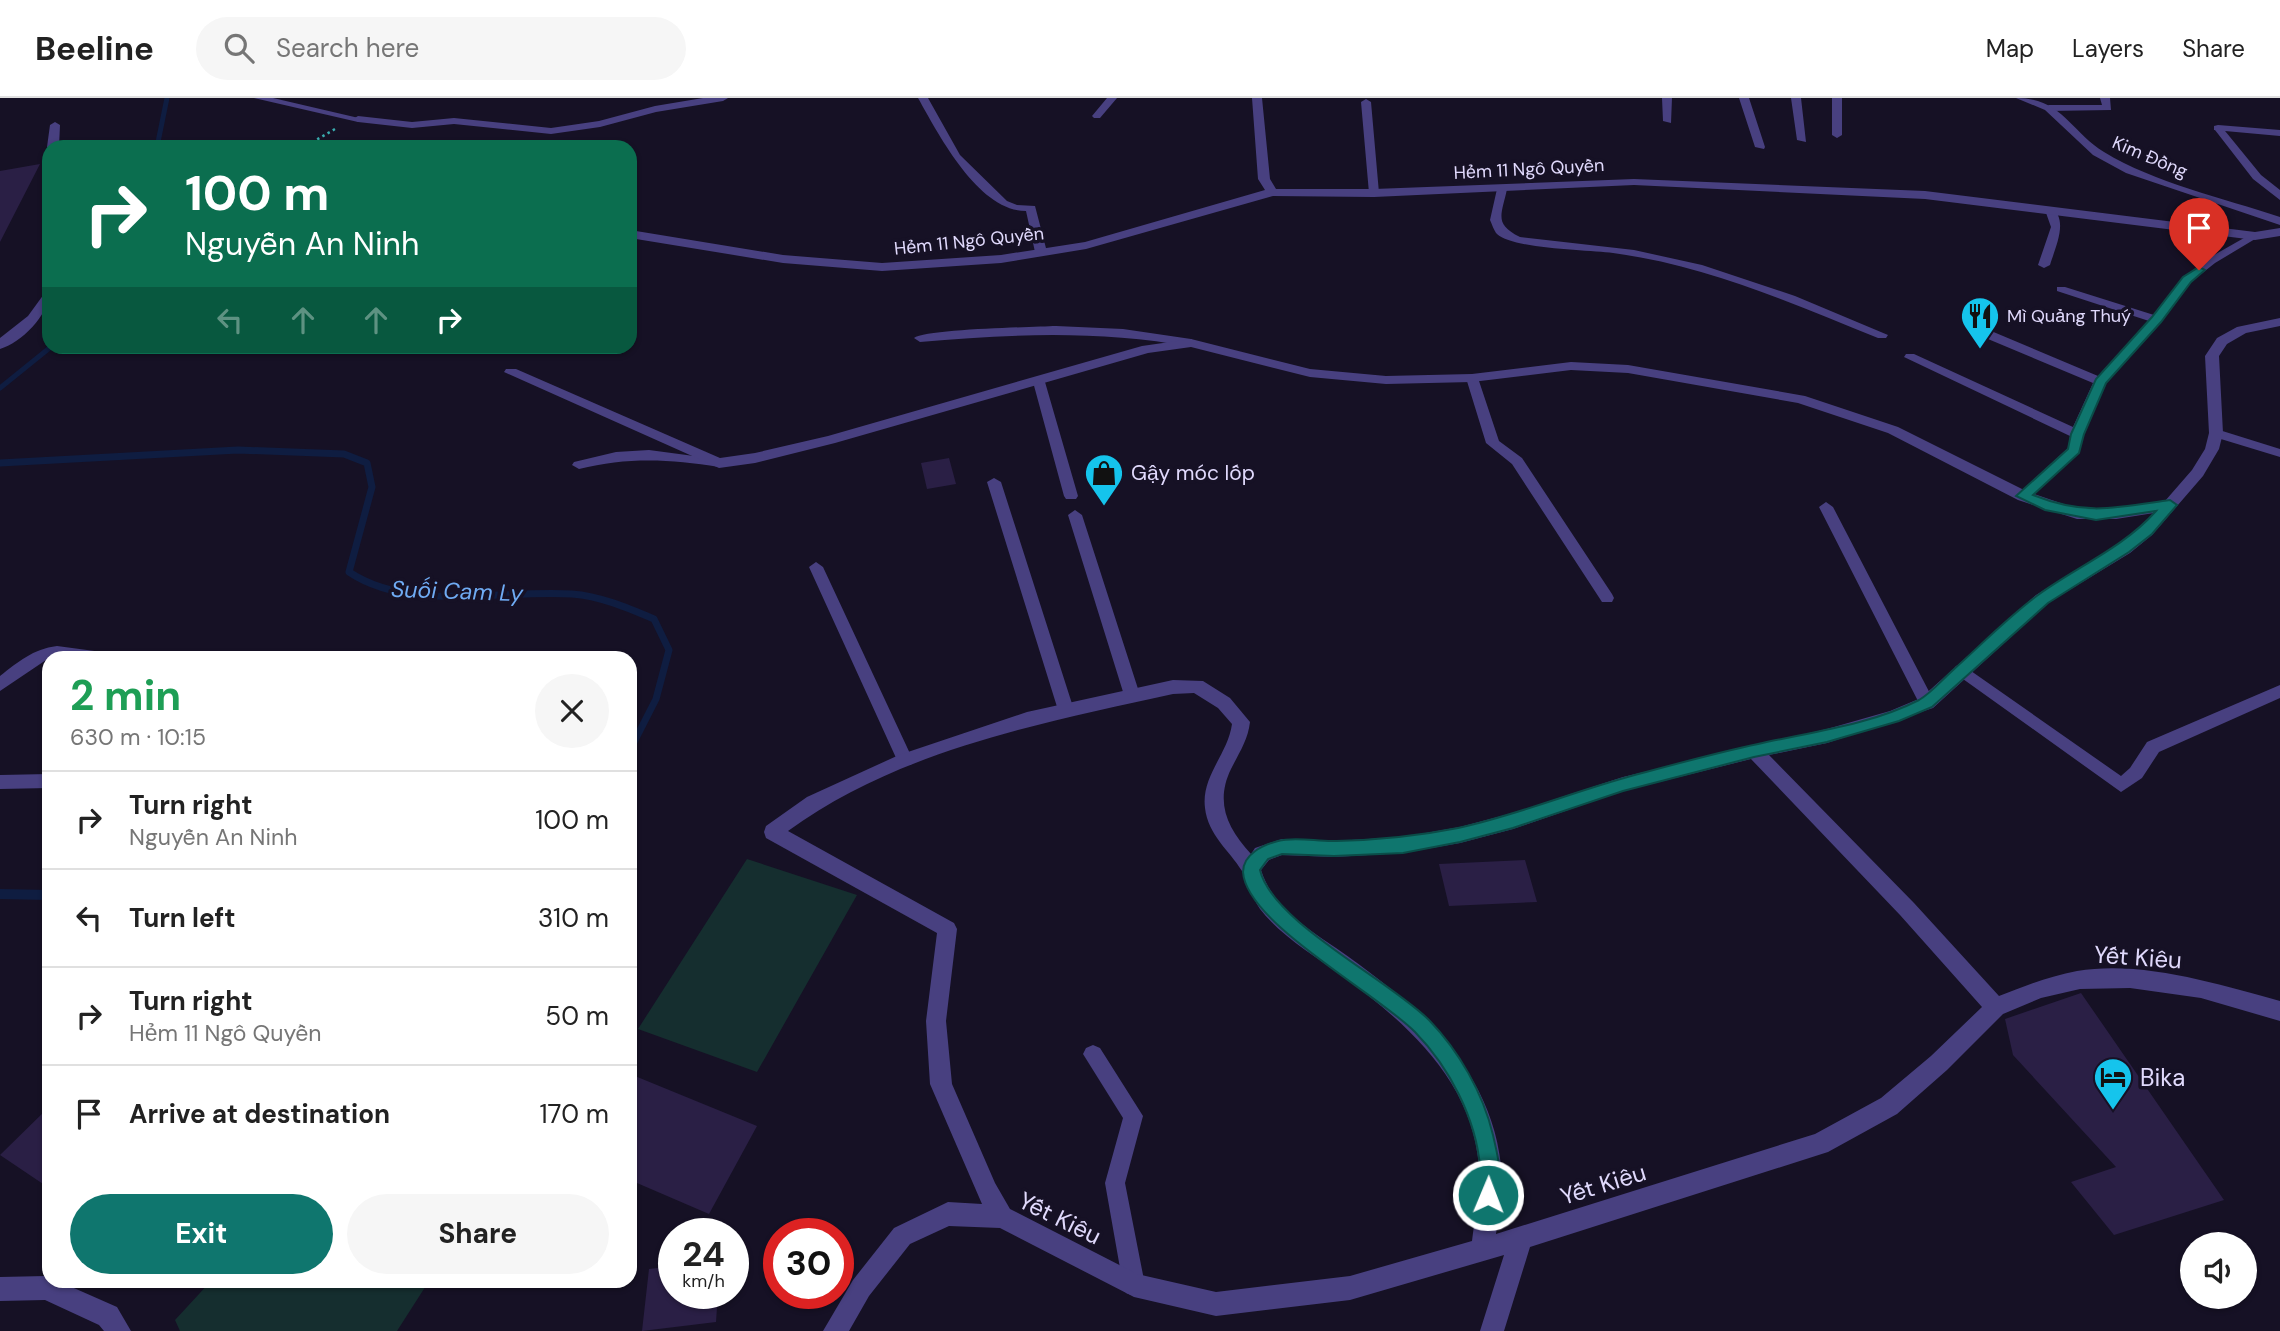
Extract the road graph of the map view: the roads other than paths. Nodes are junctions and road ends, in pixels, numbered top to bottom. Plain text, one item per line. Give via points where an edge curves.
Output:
1 (259, 98) edge
2 (723, 98) edge
3 (923, 98) edge
4 (1112, 98) edge
5 (1257, 98) edge
6 (1667, 98) edge
7 (1744, 98) edge
8 (1796, 98) edge
9 (1837, 98) edge
10 (2021, 98) edge
11 (2105, 98) edge
12 (1366, 102) dead end
13 (2049, 108) junction
14 (1097, 117) dead end
15 (358, 119) joint
16 (1668, 121) dead end
17 (55, 125) dead end
18 (2218, 128) joint
19 (2280, 133) edge
20 (1837, 135) dead end
21 (54, 140) edge
22 (1802, 140) dead end
23 (1760, 147) dead end
24 (1502, 189) junction
25 (1272, 192) junction
26 (1374, 193) junction
27 (2280, 197) edge
28 (2050, 210) junction
29 (2280, 221) edge
30 (2280, 232) edge
31 (637, 235) edge
32 (2255, 236) junction
33 (1041, 252) junction
34 (2044, 265) dead end
35 (2061, 289) dead end
36 (42, 307) edge
37 (2157, 320) junction
38 (2280, 322) edge
39 (1980, 331) dead end
40 (1882, 335) dead end
41 (920, 338) dead end
42 (1191, 343) junction
43 (0, 345) edge
44 (1910, 357) dead end
45 (511, 372) dead end
46 (1472, 378) junction
47 (1039, 382) junction
48 (2100, 382) junction
49 (2216, 433) junction
50 (2077, 434) junction
51 (2280, 453) edge
52 (719, 463) junction
53 (579, 465) dead end
54 (994, 482) dead end
55 (1071, 496) dead end
56 (2023, 496) junction
57 (2170, 505) junction
58 (1826, 507) dead end
59 (1075, 514) dead end
60 (816, 567) dead end
61 (1607, 598) dead end
62 (42, 654) edge
63 (1961, 670) junction
64 (0, 684) edge
65 (2280, 691) edge
66 (1132, 695) junction
67 (1927, 703) junction
68 (1066, 710) junction
69 (1754, 751) junction
70 (905, 760) junction
71 (42, 781) edge
72 (0, 782) edge
73 (1251, 868) junction
74 (1996, 1007) junction
75 (2280, 1011) edge
76 (1093, 1054) dead end
77 (1002, 1217) junction
78 (1521, 1237) junction
79 (1483, 1250) junction
80 (1134, 1284) junction
81 (0, 1289) edge
82 (119, 1331) edge
83 (835, 1331) edge
84 (1492, 1331) edge

1 - 15 lane
2 - 15 street via 551,131 454,121 412,125
3 - 33 lane via 956,157 1007,205 1031,208
4 - 14 lane
5 - 25 street via 1264,179
6 - 16 lane
7 - 23 lane
8 - 22 lane
9 - 20 lane
10 - 13 street, Kim Đồng
11 - 13 lane via 2108,108
12 - 26 lane
13 - 29 street, Kim Đồng via 2096,153 2130,171
17 - 21 street
18 - 19 street
18 - 27 lane via 2257,177
24 - 26 street, Hẻm 11 Ngô Quyền
24 - 28 street, Hẻm 11 Ngô Quyền via 1634,182 1925,195
24 - 40 lane via 1495,220 1501,232 1518,240 1636,254 1710,271
25 - 26 street, Hẻm 11 Ngô Quyền
25 - 33 street, Hẻm 11 Ngô Quyền via 1086,245
28 - 32 street, Hẻm 11 Ngô Quyền
28 - 34 lane via 2056,227
30 - 32 street, Hẻm 11 Ngô Quyền
31 - 33 street, Hẻm 11 Ngô Quyền via 810,262 882,267
32 - 37 lane, Hẻm 11 Ngô Quyền via 2187,280
35 - 37 lane
36 - 43 street
37 - 48 lane, Hẻm 11 Ngô Quyền
38 - 49 street via 2242,330 2222,341 2212,356
39 - 48 lane
41 - 42 lane via 1000,331 1112,330
42 - 46 street via 1310,373 1386,380
42 - 47 street via 1147,349
44 - 50 lane
45 - 52 street
46 - 56 street via 1570,366 1628,369 1800,399 1893,430
46 - 61 lane via 1493,443 1517,461
47 - 52 street via 830,440
47 - 55 lane
48 - 50 lane, Hẻm 11 Ngô Quyền
49 - 51 lane
49 - 57 street via 2198,473
50 - 56 lane, Hẻm 11 Ngô Quyền via 2074,450
52 - 53 lane via 640,453
54 - 68 lane
56 - 57 street via 2096,516
57 - 63 street via 2147,531 2042,599
58 - 67 lane
59 - 66 lane
60 - 70 lane
62 - 64 lane
63 - 65 lane via 2121,785 2136,773 2153,747
63 - 67 street
66 - 68 street
66 - 73 street via 1196,686 1224,703 1241,722 1240,737 1214,785 1214,816 1226,841
67 - 69 street via 1827,736
68 - 70 street
69 - 73 street via 1460,835 1403,845 1282,847 1262,854
69 - 74 street
70 - 77 street via 814,802 773,832 947,929 936,1021 941,1084
71 - 72 lane
73 - 79 street via 1255,884 1283,919 1423,1027 1456,1069 1479,1118 1490,1168
74 - 75 street, Yết Kiêu via 2040,989 2080,980 2130,979 2201,989
74 - 78 street, Yết Kiêu via 1889,1106 1820,1144
76 - 80 lane via 1133,1116 1115,1183
77 - 80 street, Yết Kiêu
77 - 83 street, Yết Kiêu via 948,1214 902,1236 861,1288
78 - 79 street, Yết Kiêu
78 - 84 street
79 - 80 street, Yết Kiêu via 1350,1288 1216,1304
81 - 82 street via 46,1289 108,1316

